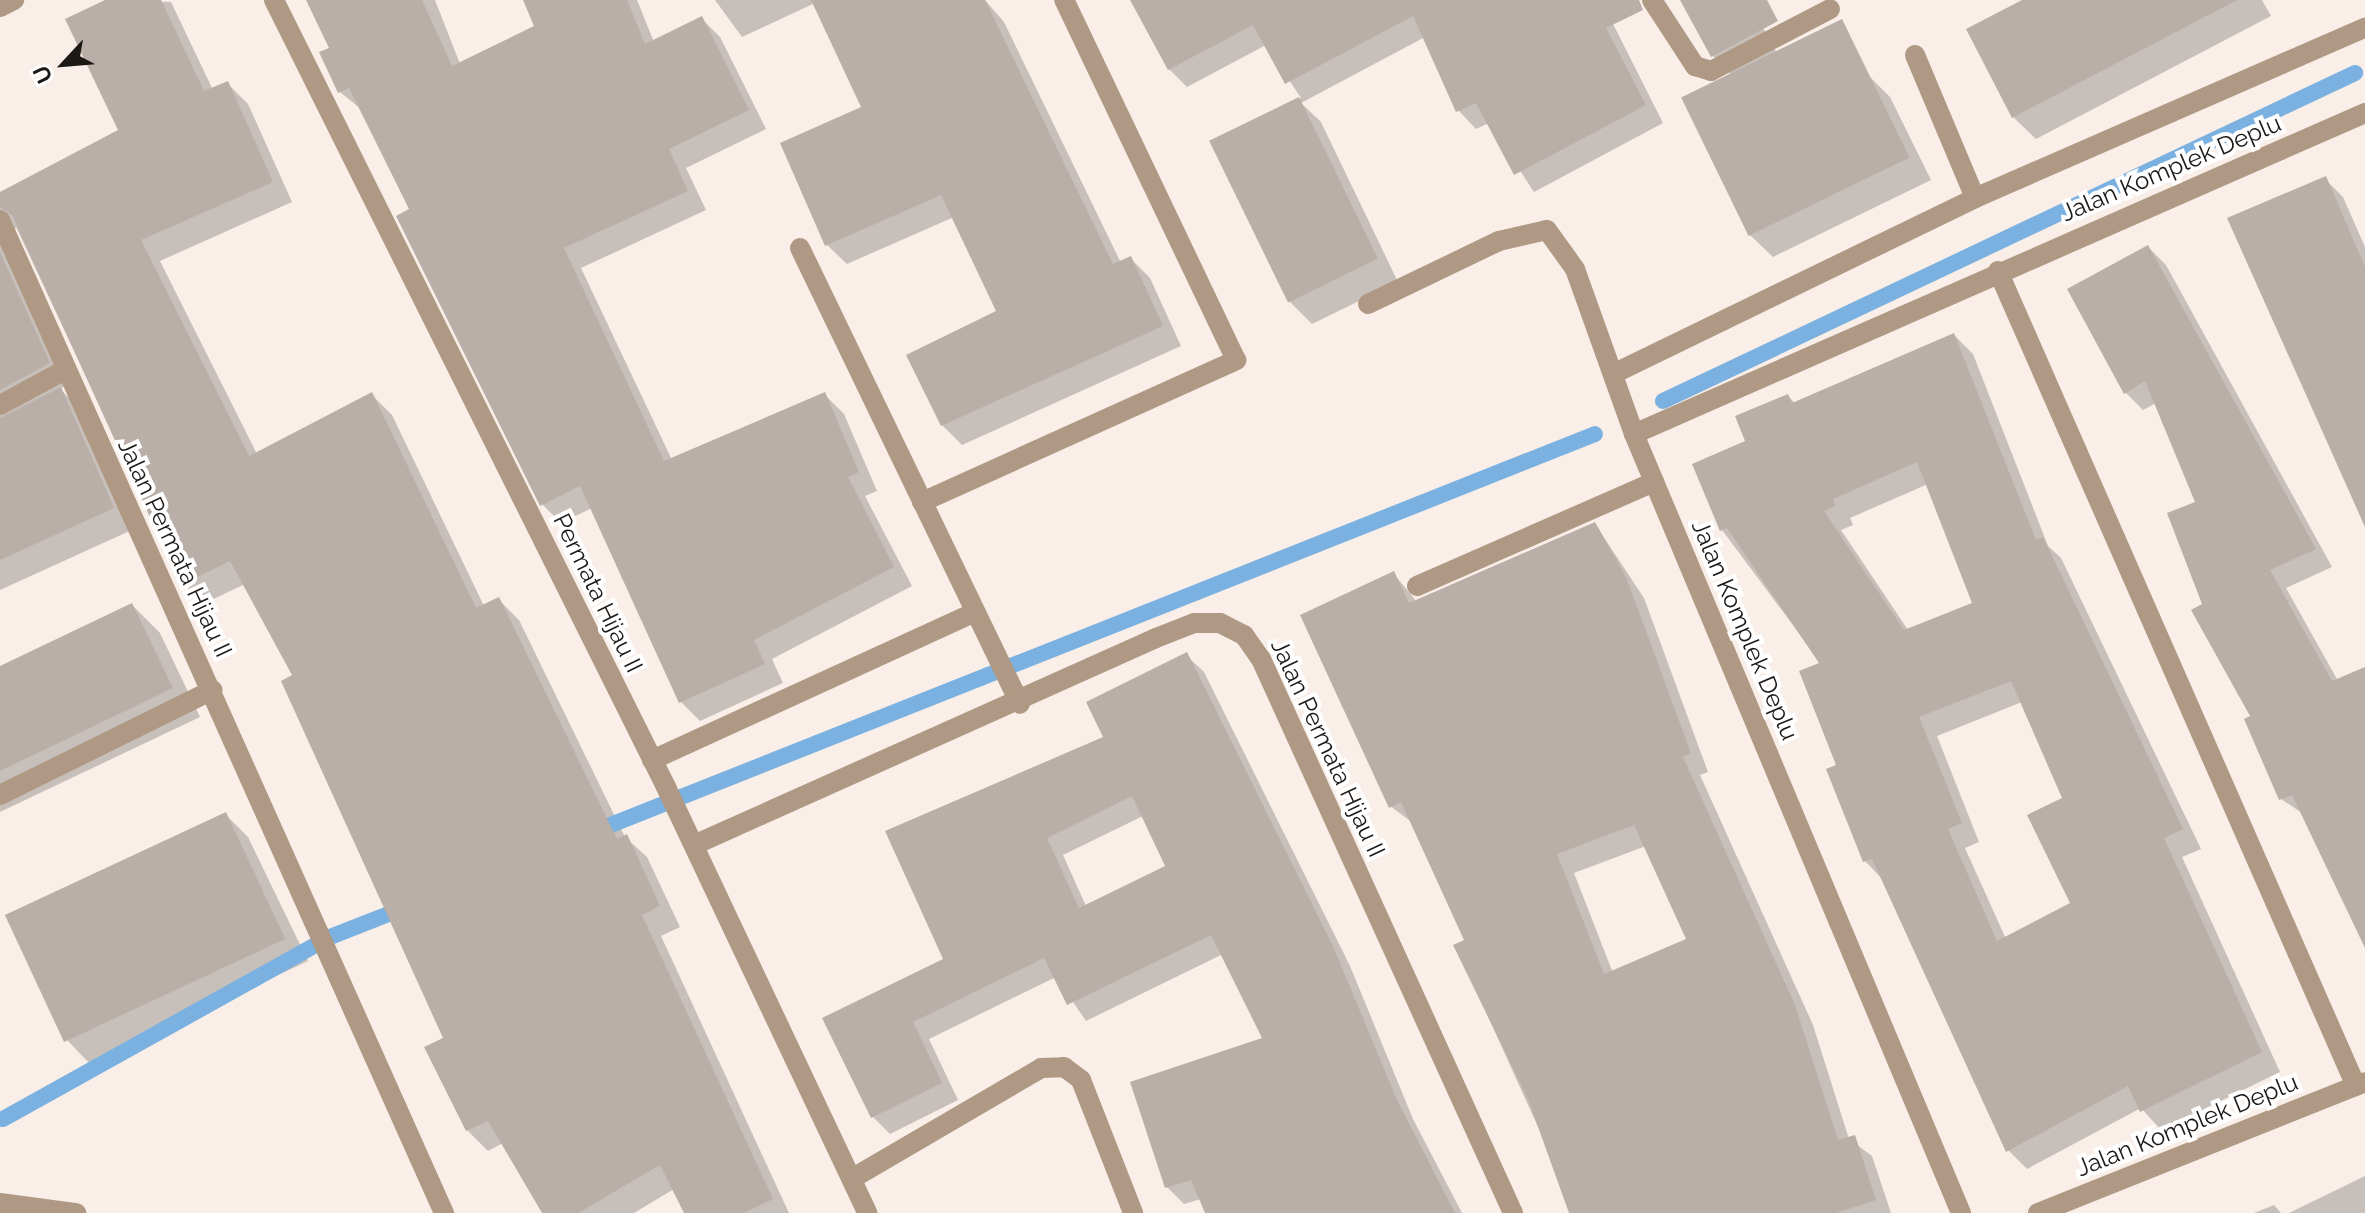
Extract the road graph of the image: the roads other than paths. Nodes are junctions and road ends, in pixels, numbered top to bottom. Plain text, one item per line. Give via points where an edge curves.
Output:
1 (14, 0) edge
2 (274, 0) edge
3 (1064, 0) edge
4 (1652, 0) edge
5 (0, 7) edge
6 (1830, 9) dead end
7 (2365, 28) edge
8 (1915, 55) dead end
9 (2365, 113) edge
10 (1975, 198) junction
11 (0, 220) edge
12 (800, 248) dead end
13 (1998, 271) junction
14 (1368, 304) dead end
15 (65, 370) junction
16 (1613, 374) junction
17 (0, 405) edge
18 (1634, 434) junction
19 (1654, 482) junction
20 (922, 502) junction
21 (1417, 586) dead end
22 (975, 612) junction
23 (212, 690) junction
24 (1020, 704) junction
25 (652, 760) junction
26 (0, 795) edge
27 (694, 845) junction
28 (2360, 1084) edge
29 (853, 1178) junction
30 (0, 1203) edge
31 (76, 1213) edge
32 (444, 1213) edge
33 (867, 1213) edge
34 (1133, 1213) edge
35 (1513, 1213) edge
36 (1961, 1213) edge
37 (2038, 1213) edge

1 - 5 street
2 - 25 street, Permata Hijau II
3 - 20 street via 1236,360
4 - 6 street via 1695,66 1711,71
7 - 10 street
8 - 10 street
9 - 13 street, Jalan Komplek Deplu
10 - 16 street
11 - 15 street, Jalan Permata Hijau II
12 - 20 street
13 - 18 street, Jalan Komplek Deplu
13 - 28 street, Jalan Komplek Deplu
14 - 16 street via 1499,241 1547,230 1575,269
15 - 17 street
15 - 23 street, Jalan Permata Hijau II
16 - 18 street
18 - 19 street, Jalan Komplek Deplu
19 - 21 street
19 - 36 street, Jalan Komplek Deplu
20 - 22 street
22 - 24 street
22 - 25 street
23 - 26 street
23 - 32 street, Jalan Permata Hijau II
24 - 27 street, Jalan Permata Hijau II
24 - 35 street, Jalan Permata Hijau II via 1194,623 1220,623 1244,635
25 - 27 street, Permata Hijau II
27 - 29 street, Permata Hijau II
28 - 37 street, Jalan Komplek Deplu
29 - 33 street, Permata Hijau II
29 - 34 street via 1041,1068 1064,1067 1081,1080
30 - 31 street

